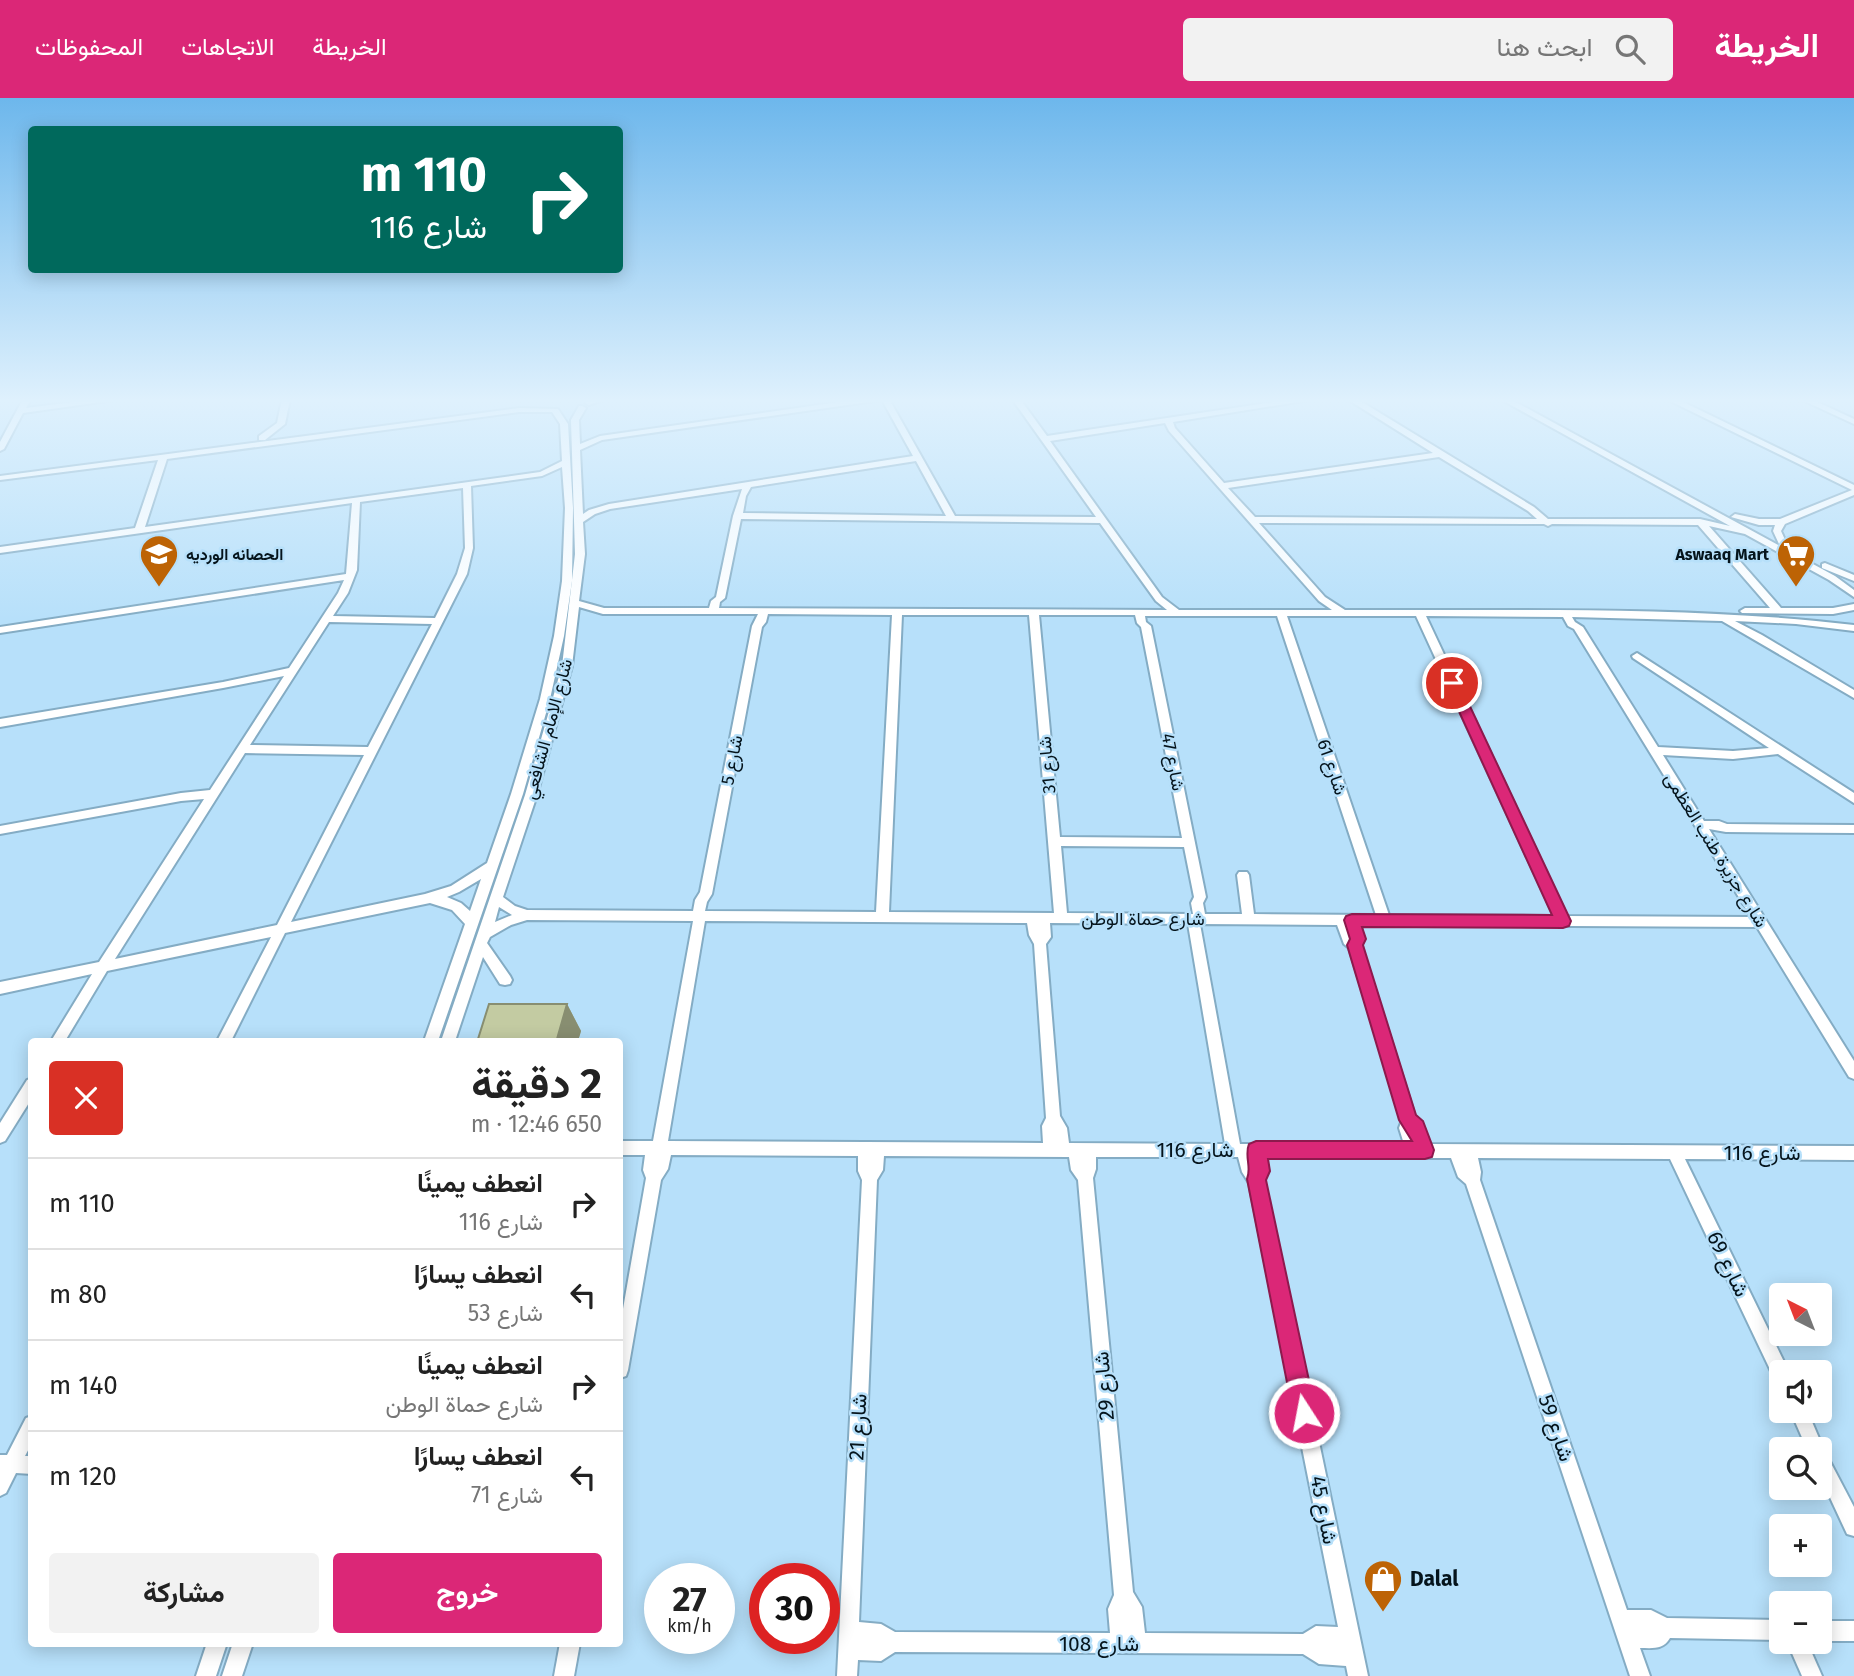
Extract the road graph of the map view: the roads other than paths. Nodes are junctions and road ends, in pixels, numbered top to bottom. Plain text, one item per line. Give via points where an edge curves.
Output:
1 (158, 473) edge
2 (545, 473) edge
3 (566, 473) edge
4 (577, 473) edge
5 (839, 473) edge
6 (927, 473) edge
7 (1069, 473) edge
8 (1211, 473) edge
9 (1316, 473) edge
10 (1471, 473) edge
11 (1638, 473) edge
12 (1653, 473) edge
13 (1818, 473) edge
14 (542, 474) junction
15 (566, 478) junction
16 (467, 484) junction
17 (1224, 487) junction
18 (742, 489) junction
19 (1854, 491) edge
20 (356, 500) junction
21 (578, 502) junction
22 (609, 507) junction
23 (1703, 508) junction
24 (1735, 517) junction
25 (737, 518) junction
26 (953, 518) junction
27 (1101, 518) junction
28 (1084, 519) joint
29 (580, 520) junction
30 (1272, 521) joint
31 (1254, 522) junction
32 (1700, 522) junction
33 (1781, 522) junction
34 (1548, 523) junction
35 (139, 531) junction
36 (1747, 532) junction
37 (1782, 542) junction
38 (0, 550) edge
39 (1776, 556) dead end
40 (1800, 560) junction
41 (351, 576) junction
42 (1854, 578) edge
43 (1854, 594) edge
44 (1159, 599) junction
45 (1322, 599) junction
46 (577, 603) junction
47 (1854, 607) edge
48 (603, 611) junction
49 (717, 611) junction
50 (760, 611) junction
51 (1777, 611) junction
52 (897, 612) junction
53 (1034, 612) junction
54 (1143, 613) junction
55 (1160, 613) junction
56 (1177, 613) junction
57 (1281, 613) junction
58 (1326, 613) junction
59 (1343, 613) junction
60 (1420, 614) junction
61 (1570, 614) junction
62 (1633, 614) junction
63 (1720, 618) junction
64 (326, 619) junction
65 (1757, 619) junction
66 (437, 621) junction
67 (574, 623) junction
68 (1854, 628) edge
69 (0, 631) edge
70 (1759, 637) junction
71 (1637, 656) dead end
72 (290, 674) junction
73 (1854, 695) edge
74 (0, 723) edge
75 (242, 749) junction
76 (1779, 750) junction
77 (372, 751) junction
78 (1656, 754) junction
79 (212, 794) junction
80 (1854, 799) edge
81 (1703, 829) junction
82 (1854, 829) edge
83 (0, 830) edge
84 (1054, 841) junction
85 (1189, 843) junction
86 (492, 866) junction
87 (1242, 875) dead end
88 (426, 899) junction
89 (496, 899) junction
90 (527, 915) junction
91 (702, 916) junction
92 (882, 918) junction
93 (1038, 918) junction
94 (1061, 918) junction
95 (1201, 919) junction
96 (1250, 920) junction
97 (1347, 920) junction
98 (1384, 920) junction
99 (1563, 921) junction
100 (1760, 922) junction
101 (472, 925) junction
102 (281, 929) junction
103 (483, 939) junction
104 (103, 967) junction
105 (505, 980) dead end
106 (0, 988) edge
107 (60, 1038) edge
108 (226, 1038) edge
109 (432, 1038) edge
110 (449, 1038) edge
111 (1854, 1073) edge
112 (28, 1090) edge
113 (1053, 1118) joint
114 (1409, 1120) joint
115 (0, 1136) edge
116 (623, 1148) edge
117 (659, 1148) junction
118 (871, 1149) junction
119 (1069, 1149) junction
120 (1245, 1150) junction
121 (1419, 1150) junction
122 (1462, 1151) junction
123 (1674, 1152) junction
124 (1854, 1153) edge
125 (870, 1178) joint
126 (1256, 1179) joint
127 (623, 1353) edge
128 (1774, 1360) edge
129 (28, 1430) edge
130 (6, 1464) edge
131 (28, 1465) edge
132 (1832, 1482) edge
133 (0, 1487) edge
134 (1854, 1527) edge
135 (1621, 1620) junction
136 (1665, 1628) junction
137 (1769, 1630) edge
138 (1832, 1631) edge
139 (1854, 1631) edge
140 (1628, 1639) junction
141 (849, 1641) junction
142 (1128, 1644) junction
143 (1306, 1644) joint
144 (216, 1647) edge
145 (242, 1647) edge
146 (569, 1647) edge
147 (1802, 1654) edge
148 (1354, 1657) edge
149 (206, 1676) edge
150 (232, 1676) edge
151 (564, 1676) edge
152 (847, 1676) edge
153 (1640, 1676) edge
154 (1812, 1676) edge

1 - 35 street
2 - 14 street
3 - 15 street, شارع الإمام الشافعي
4 - 21 street, شارع الإمام الشافعي
5 - 18 street
6 - 26 street
7 - 27 street
8 - 17 street
9 - 17 street
10 - 34 street
11 - 23 street
12 - 24 street
13 - 19 street
14 - 15 street
14 - 16 street
15 - 86 street, شارع الإمام الشافعي via 569,555 559,636 536,733
16 - 20 street
16 - 66 street via 468,557
17 - 31 street
18 - 22 street
18 - 25 street
19 - 33 street
20 - 35 street
20 - 41 street
21 - 22 street
21 - 29 street, شارع الإمام الشافعي
22 - 29 street
23 - 32 street
23 - 36 street
24 - 33 street
24 - 37 street
25 - 26 street
25 - 49 street via 723,601
26 - 28 street
27 - 28 street
27 - 44 street
29 - 46 street, شارع الإمام الشافعي
30 - 31 street
30 - 34 street
31 - 45 street
32 - 34 street
32 - 36 street
32 - 51 street
33 - 37 street via 1777,531
35 - 38 street
36 - 40 street
37 - 42 street
39 - 40 street
40 - 43 street
41 - 64 street
41 - 69 street
44 - 55 street
44 - 56 street
45 - 58 street
45 - 59 street
46 - 48 street
46 - 67 street, شارع الإمام الشافعي
47 - 51 street
48 - 49 street
48 - 67 street
49 - 50 street
50 - 52 street
50 - 91 street, شارع 5 via 706,894 710,899
51 - 62 street
52 - 53 street
52 - 92 street
53 - 54 street
53 - 84 street, شارع 31
54 - 55 street
54 - 85 street, شارع 47
55 - 56 street
56 - 57 street
57 - 58 street
57 - 98 street, شارع 61
58 - 59 street
59 - 60 street
60 - 61 street
60 - 99 street
61 - 62 street
61 - 78 street, شارع جزيرة طنب العظمى
62 - 63 street
63 - 65 street
63 - 70 street
64 - 66 street
64 - 72 street
65 - 68 street
65 - 70 street via 1752,625
66 - 77 street
67 - 89 street, شارع الإمام الشافعي via 551,733
70 - 73 street
71 - 76 street
72 - 74 street
72 - 75 street
75 - 77 street
75 - 79 street
76 - 78 street via 1675,757
76 - 80 street
77 - 102 street
78 - 81 street, شارع جزيرة طنب العظمى
79 - 83 street
79 - 104 street
81 - 82 street
81 - 100 street, شارع جزيرة طنب العظمى
84 - 85 street
84 - 94 street, شارع 31
85 - 95 street, شارع 47
86 - 88 street via 455,889
86 - 101 street, شارع الإمام الشافعي
87 - 96 street
88 - 101 street via 461,908
88 - 102 street
89 - 90 street, شارع حماة الوطن
89 - 103 street, شارع الإمام الشافعي
90 - 91 street, شارع حماة الوطن
90 - 103 street, شارع حماة الوطن via 507,921
91 - 92 street, شارع حماة الوطن
91 - 117 street, شارع 5
92 - 93 street, شارع حماة الوطن
93 - 94 street, شارع حماة الوطن
93 - 113 street via 1035,935 1041,943
94 - 95 street, شارع حماة الوطن
95 - 96 street, شارع حماة الوطن
95 - 120 street, شارع 47
96 - 97 street, شارع حماة الوطن
97 - 98 street, شارع حماة الوطن
97 - 114 street via 1349,940 1355,945
98 - 99 street, شارع حماة الوطن
99 - 100 street, شارع حماة الوطن
100 - 111 street, شارع جزيرة طنب العظمى
101 - 109 street, شارع الإمام الشافعي
102 - 104 street
102 - 108 street
103 - 105 street
103 - 110 street, شارع الإمام الشافعي
104 - 106 street
104 - 107 street
112 - 115 street
113 - 119 street via 1049,1126
114 - 121 street via 1406,1128
116 - 117 street, شارع 116
117 - 118 street, شارع 116
117 - 127 street, شارع 5 via 661,1169 654,1177
118 - 119 street, شارع 116
118 - 125 street, شارع 21 via 876,1170
119 - 120 street, شارع 116
119 - 142 street, شارع 29 via 1085,1177 1124,1595 1118,1609
120 - 121 street, شارع 116
120 - 126 street, شارع 45 via 1249,1172
121 - 122 street, شارع 116
122 - 123 street, شارع 116
122 - 135 street, شارع 59 via 1463,1172 1472,1180
123 - 124 street, شارع 116
123 - 128 street, شارع 69
125 - 141 street, شارع 21
126 - 148 street, شارع 45
129 - 130 street
130 - 131 street
130 - 133 street
132 - 134 street
135 - 136 street via 1651,1620
135 - 140 street, شارع 59
136 - 137 street
136 - 140 street via 1659,1638
138 - 139 street
140 - 153 street, شارع 59
141 - 142 street, شارع 108 via 881,1651 892,1642
141 - 152 street, شارع 21
142 - 143 street, شارع 108
143 - 148 street, شارع 108 via 1319,1654
144 - 149 street
145 - 150 street
146 - 151 street
147 - 154 street

